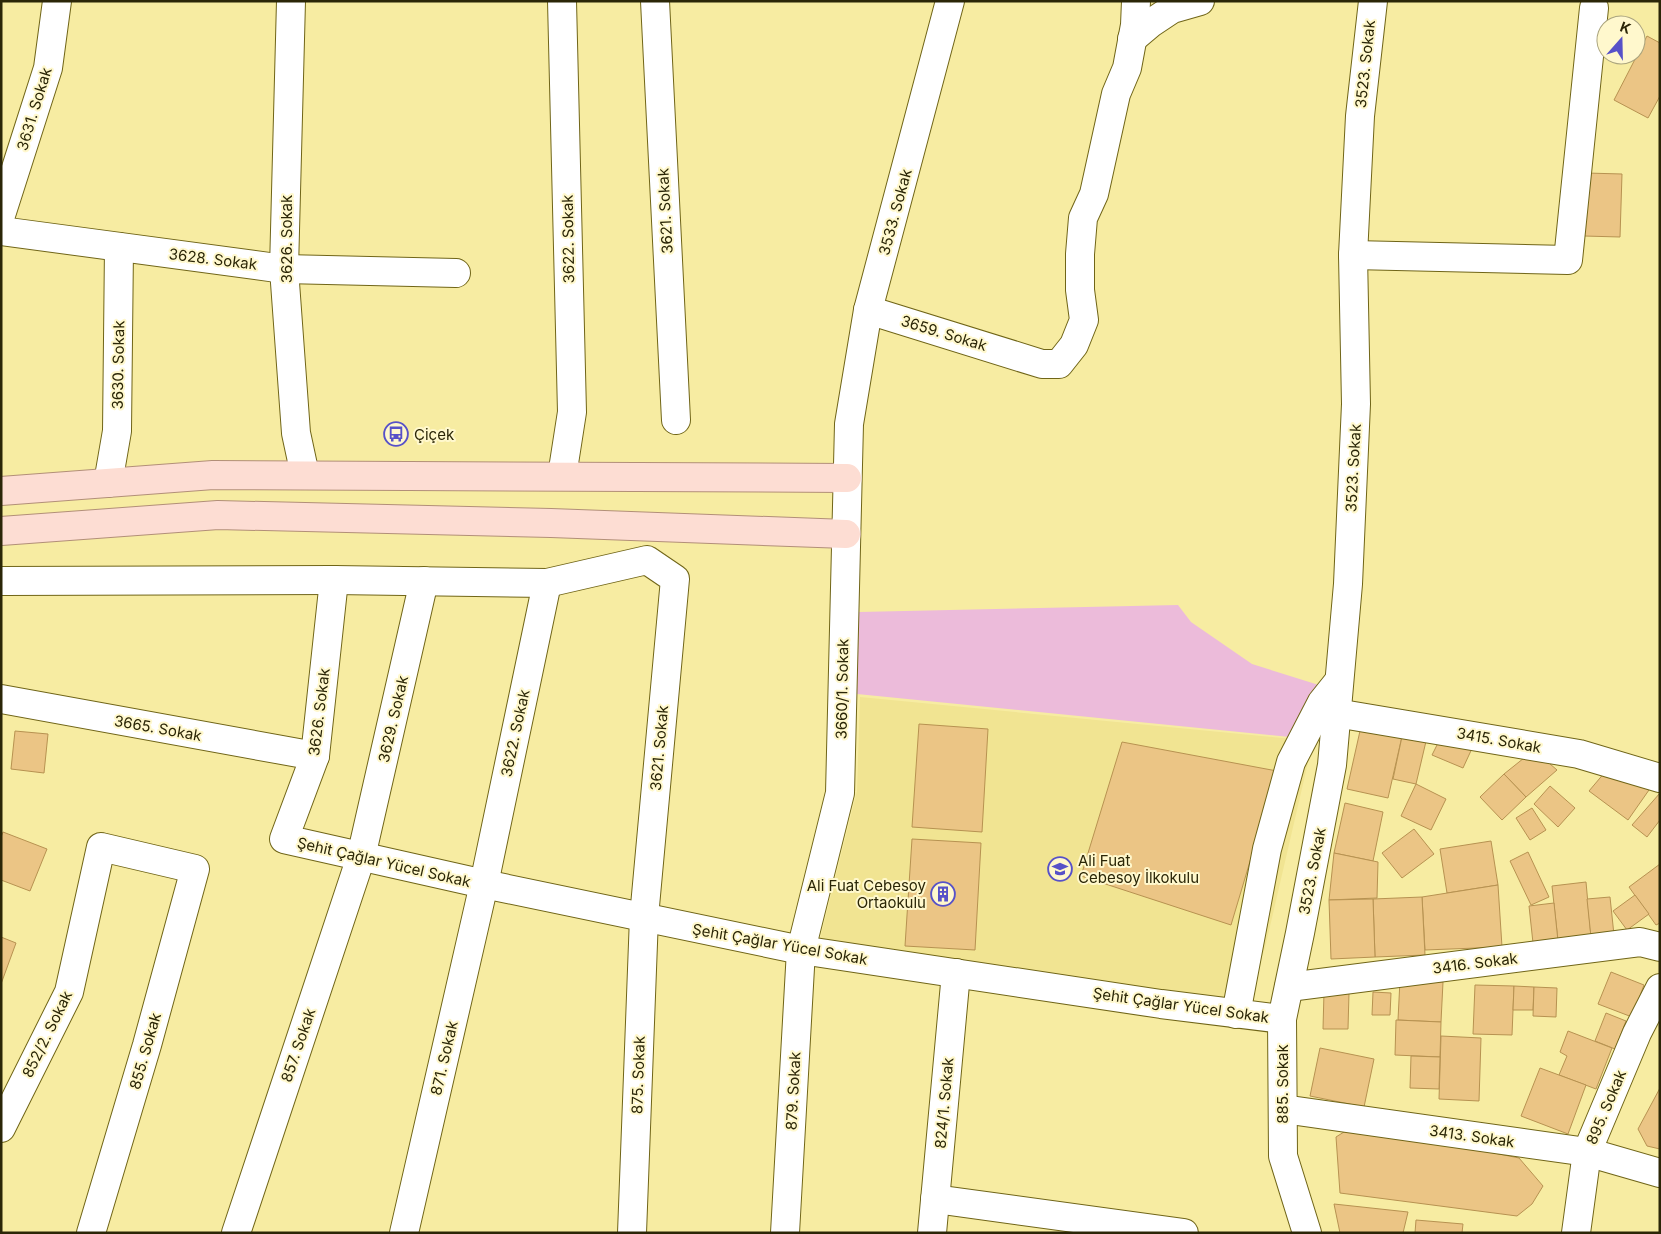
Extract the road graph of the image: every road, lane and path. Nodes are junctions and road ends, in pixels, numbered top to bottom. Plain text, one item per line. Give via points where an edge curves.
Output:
1 (57, 1) edge
2 (291, 1) edge
3 (562, 1) edge
4 (655, 1) edge
5 (950, 1) edge
6 (1136, 1) edge
7 (1200, 1) edge
8 (1372, 1) edge
9 (1599, 4) edge
10 (1132, 39) junction
11 (1, 215) edge
12 (1, 231) edge
13 (119, 247) junction
14 (1353, 255) junction
15 (284, 268) junction
16 (456, 273) dead end
17 (868, 310) junction
18 (676, 420) dead end
19 (849, 424) joint
20 (305, 475) junction
21 (562, 476) junction
22 (847, 478) junction
23 (108, 483) junction
24 (1, 491) edge
25 (1, 530) edge
26 (846, 534) junction
27 (334, 580) junction
28 (1, 581) edge
29 (424, 581) junction
30 (547, 583) junction
31 (1339, 681) junction
32 (1, 699) edge
33 (1336, 713) junction
34 (315, 756) junction
35 (1660, 778) edge
36 (284, 839) joint
37 (100, 847) joint
38 (361, 858) junction
39 (484, 884) junction
40 (644, 917) junction
41 (1300, 933) joint
42 (1660, 947) edge
43 (801, 950) junction
44 (956, 973) junction
45 (1289, 987) junction
46 (1660, 988) edge
47 (1236, 1014) junction
48 (1282, 1019) junction
49 (1283, 1109) junction
50 (1, 1128) edge
51 (1587, 1152) junction
52 (1660, 1173) edge
53 (935, 1199) junction
54 (91, 1233) edge
55 (236, 1233) edge
56 (404, 1233) edge
57 (632, 1233) edge
58 (784, 1233) edge
59 (932, 1233) edge
60 (1184, 1233) edge
61 (1307, 1233) edge
62 (1576, 1233) edge

1 - 11 street, 3631. Sokak via 48,68
2 - 15 street, 3626. Sokak
3 - 21 street, 3622. Sokak via 572,412
4 - 18 street, 3621. Sokak
5 - 17 street, 3533. Sokak
6 - 10 street
7 - 10 street via 1172,9
8 - 14 street, 3523. Sokak via 1360,116
9 - 14 street via 1568,260
10 - 17 street, 3659. Sokak via 1094,194 1083,218 1080,290 1084,320 1074,345 1059,364 1042,364
12 - 13 street, 3628. Sokak
13 - 15 street, 3628. Sokak
13 - 23 street, 3630. Sokak via 117,431
14 - 31 street, 3523. Sokak via 1356,404 1348,584
15 - 16 street, 3628. Sokak
15 - 20 street, 3626. Sokak via 296,433
17 - 19 street, 3533. Sokak
19 - 22 street, 3660/1. Sokak
20 - 21 main road
20 - 23 main road via 213,475
21 - 22 main road
22 - 26 street, 3660/1. Sokak
23 - 24 main road
25 - 26 main road via 218,514
26 - 43 street, 3660/1. Sokak via 840,793
27 - 28 street
27 - 29 street
27 - 34 street, 3626. Sokak
29 - 30 street
29 - 38 street, 3629. Sokak
30 - 39 street, 3622. Sokak
30 - 40 street, 3621. Sokak via 648,560 675,579
31 - 33 street, 3523. Sokak
31 - 47 street via 1322,702 1291,762 1267,849
32 - 34 street, 3665. Sokak
33 - 35 street, 3415. Sokak via 1580,754
33 - 41 street, 3523. Sokak via 1332,765
34 - 36 street, 3626. Sokak
36 - 38 street, Şehit Çağlar Yücel Sokak
37 - 50 street, 852/2. Sokak via 69,992
37 - 54 street, 855. Sokak via 195,869
38 - 39 street, Şehit Çağlar Yücel Sokak
38 - 55 street, 857. Sokak
39 - 40 street, Şehit Çağlar Yücel Sokak
39 - 56 street, 871. Sokak
40 - 43 street, Şehit Çağlar Yücel Sokak
40 - 57 street, 875. Sokak
41 - 45 street, 885. Sokak
42 - 45 street, 3416. Sokak via 1640,942
43 - 44 street, Şehit Çağlar Yücel Sokak
43 - 58 street, 879. Sokak
44 - 47 street, Şehit Çağlar Yücel Sokak
44 - 53 street, 824/1. Sokak
45 - 48 street, 885. Sokak
46 - 51 street, 895. Sokak via 1637,1033
47 - 48 street, Şehit Çağlar Yücel Sokak
48 - 49 street, 885. Sokak
49 - 51 street, 3413. Sokak
49 - 61 street, 885. Sokak via 1282,1156
51 - 52 street, 3413. Sokak
51 - 62 street, 895. Sokak
53 - 59 street, 824/1. Sokak
53 - 60 street

